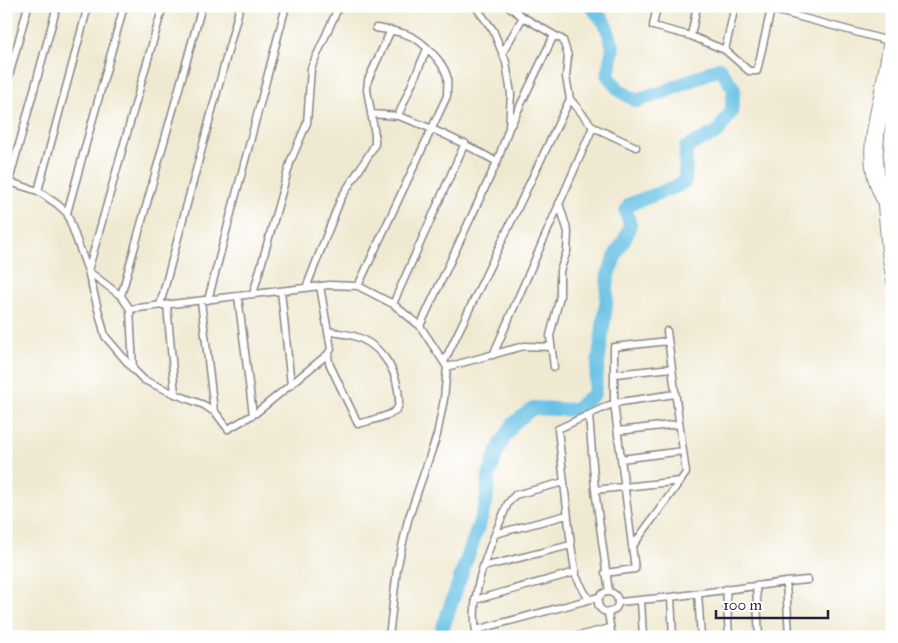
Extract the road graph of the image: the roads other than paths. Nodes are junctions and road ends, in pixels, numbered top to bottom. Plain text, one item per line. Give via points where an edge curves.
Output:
1 (28, 6) edge
2 (58, 6) edge
3 (88, 6) edge
4 (124, 6) edge
5 (163, 6) edge
6 (202, 6) edge
7 (240, 6) edge
8 (286, 6) edge
9 (339, 6) edge
10 (475, 6) edge
11 (508, 6) edge
12 (657, 6) edge
13 (697, 6) edge
14 (735, 6) edge
15 (759, 6) edge
16 (771, 9) junction
17 (892, 12) edge
18 (523, 17) junction
19 (376, 28) dead end
20 (391, 30) junction
21 (554, 35) junction
22 (691, 36) junction
23 (889, 41) junction
24 (427, 48) junction
25 (725, 50) junction
26 (504, 52) junction
27 (892, 74) edge
28 (6, 87) edge
29 (570, 99) junction
30 (371, 114) junction
31 (398, 116) junction
32 (432, 127) junction
33 (594, 127) junction
34 (509, 128) junction
35 (465, 143) junction
36 (636, 147) dead end
37 (497, 162) junction
38 (8, 181) edge
39 (38, 191) junction
40 (559, 203) junction
41 (883, 205) junction
42 (67, 213) junction
43 (88, 271) junction
44 (892, 283) edge
45 (320, 286) junction
46 (358, 286) junction
47 (306, 288) junction
48 (280, 291) junction
49 (253, 294) junction
50 (121, 296) junction
51 (238, 296) junction
52 (204, 300) junction
53 (393, 304) junction
54 (163, 305) junction
55 (130, 309) junction
56 (420, 326) junction
57 (328, 331) junction
58 (666, 331) dead end
59 (668, 341) junction
60 (550, 346) junction
61 (328, 354) junction
62 (493, 355) junction
63 (445, 364) junction
64 (554, 367) dead end
65 (672, 368) junction
66 (133, 369) junction
67 (615, 374) junction
68 (291, 385) junction
69 (175, 394) junction
70 (675, 394) junction
71 (614, 403) junction
72 (214, 411) junction
73 (253, 415) junction
74 (589, 415) junction
75 (680, 424) junction
76 (618, 431) junction
77 (683, 451) junction
78 (621, 460) junction
79 (681, 481) junction
80 (564, 482) junction
81 (624, 487) junction
82 (595, 490) junction
83 (567, 515) junction
84 (495, 534) junction
85 (571, 545) junction
86 (632, 547) junction
87 (483, 567) junction
88 (576, 572) junction
89 (605, 573) junction
90 (808, 580) dead end
91 (786, 582) junction
92 (756, 585) junction
93 (726, 590) junction
94 (609, 592) junction
95 (698, 593) junction
96 (599, 597) junction
97 (671, 597) junction
98 (590, 599) junction
99 (475, 600) junction
100 (641, 600) junction
101 (619, 602) junction
102 (608, 613) junction
103 (610, 628) junction
104 (477, 633) edge
105 (389, 637) edge
106 (574, 637) edge
107 (612, 637) edge
108 (643, 637) edge
109 (673, 637) edge
110 (700, 637) edge
111 (729, 637) edge
112 (759, 637) edge
113 (789, 637) edge

1 - 28 street
2 - 38 street
3 - 39 street
4 - 42 street
5 - 43 street
6 - 50 street
7 - 54 street
8 - 52 street
9 - 49 street via 311,68 307,123 291,160
10 - 26 street
11 - 18 street
12 - 22 street via 653,26
13 - 22 street
14 - 25 street
15 - 16 street
16 - 23 street
16 - 25 street via 757,71 748,70
17 - 23 street
18 - 21 street
18 - 26 street
19 - 20 street
20 - 24 street via 412,36
20 - 30 street via 368,80
21 - 29 street via 562,40 568,56 566,77
21 - 34 street
22 - 25 street
23 - 41 street via 869,153 873,185
24 - 31 street
24 - 32 street via 447,77 447,96
26 - 34 street via 509,78
27 - 41 street via 879,143
29 - 33 street
29 - 63 street
30 - 31 street
30 - 47 street via 374,144 341,198
31 - 32 street
32 - 35 street
32 - 46 street
33 - 36 street
33 - 40 street
34 - 37 street
35 - 37 street
35 - 53 street
37 - 56 street
38 - 39 street
39 - 42 street
40 - 60 street via 568,232 567,251 560,271 560,296
40 - 62 street
41 - 44 street
42 - 43 street
43 - 50 street
43 - 66 street via 105,336
45 - 46 street
45 - 47 street
45 - 57 street
46 - 53 street
47 - 48 street
48 - 49 street
48 - 68 street
49 - 51 street
50 - 55 street
51 - 52 street
51 - 73 street
52 - 54 street
52 - 72 street
53 - 56 street
54 - 55 street
54 - 69 street
55 - 66 street
56 - 63 street
57 - 61 street via 331,348
57 - 61 street via 356,336 372,344 384,356 396,377 400,399 394,412 358,424 329,364
58 - 59 street
59 - 65 street
59 - 67 street via 614,347
60 - 62 street via 524,346
60 - 64 street
61 - 68 street
62 - 63 street
63 - 105 street via 444,399 437,436 408,520 397,569
65 - 67 street
65 - 70 street
66 - 69 street via 144,380
67 - 71 street
68 - 73 street
69 - 72 street
70 - 71 street
70 - 75 street
71 - 74 street
71 - 76 street
72 - 73 street via 228,429
74 - 80 street via 558,429
74 - 82 street
75 - 76 street
75 - 77 street
76 - 78 street
77 - 78 street
77 - 79 street via 686,473
78 - 81 street
79 - 81 street
79 - 86 street
80 - 83 street
80 - 84 street via 515,495 508,503
81 - 82 street
81 - 86 street
82 - 89 street
83 - 84 street
83 - 85 street
84 - 87 street
85 - 87 street
85 - 88 street
86 - 89 street via 635,570
87 - 99 street
88 - 98 street via 584,594
88 - 99 street
89 - 94 street
90 - 91 street
91 - 92 street
91 - 113 street
92 - 93 street
92 - 112 street
93 - 95 street
93 - 111 street
94 - 96 street
94 - 101 street via 617,596
95 - 97 street
95 - 110 street
96 - 98 street
96 - 102 street via 599,607
97 - 100 street
97 - 109 street
98 - 104 street
99 - 104 street via 474,625
100 - 101 street
100 - 108 street
101 - 102 street
102 - 103 street
103 - 106 street
103 - 107 street

